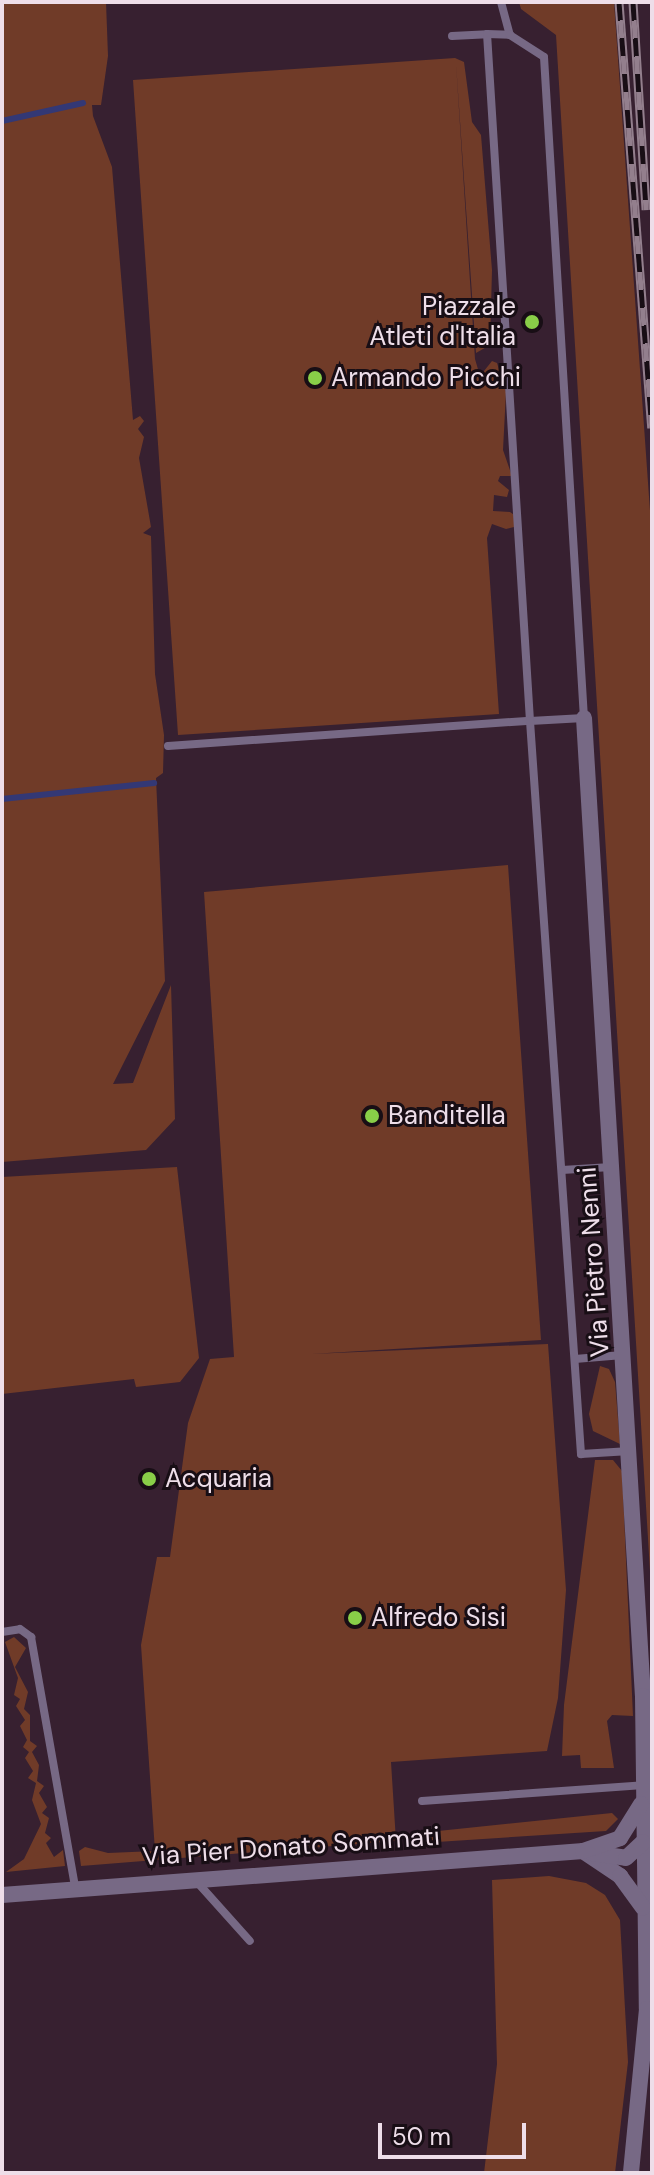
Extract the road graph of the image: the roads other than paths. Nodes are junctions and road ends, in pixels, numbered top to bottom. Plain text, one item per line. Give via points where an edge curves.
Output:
1 (501, 2) edge
2 (487, 34) junction
3 (510, 35) junction
4 (452, 36) dead end
5 (584, 718) junction
6 (530, 721) junction
7 (168, 746) dead end
8 (612, 1167) junction
9 (562, 1170) junction
10 (624, 1355) junction
11 (575, 1359) junction
12 (630, 1451) junction
13 (2, 1632) edge
14 (643, 1785) junction
15 (422, 1801) dead end
16 (642, 1803) junction
17 (643, 1842) junction
18 (583, 1851) junction
19 (194, 1879) junction
20 (75, 1886) junction
21 (2, 1895) edge
22 (643, 1908) junction
23 (250, 1941) dead end
24 (631, 2173) edge

1 - 3 lane
2 - 3 lane
2 - 4 lane
2 - 6 lane
3 - 5 lane via 544,57
5 - 6 lane
5 - 8 street, Via Pietro Nenni
6 - 7 lane
6 - 9 lane
8 - 9 lane
8 - 10 street, Via Pietro Nenni
9 - 11 lane
10 - 11 lane
10 - 12 street, Via Pietro Nenni
11 - 12 lane via 581,1454
12 - 14 street, Via Pietro Nenni via 642,1653
13 - 20 lane via 20,1629 31,1637
14 - 15 lane
14 - 16 street, Via Pietro Nenni
16 - 17 street, Via Pietro Nenni
16 - 18 street, Via Pietro Nenni via 620,1838
17 - 18 street via 626,1858
17 - 22 street, Via Pietro Nenni
18 - 19 street, Via Pier Donato Sommati
18 - 22 street via 620,1876
19 - 20 street, Via Pier Donato Sommati
19 - 23 lane
20 - 21 street, Via Pier Donato Sommati
22 - 24 street, Via Pietro Nenni via 646,2031

